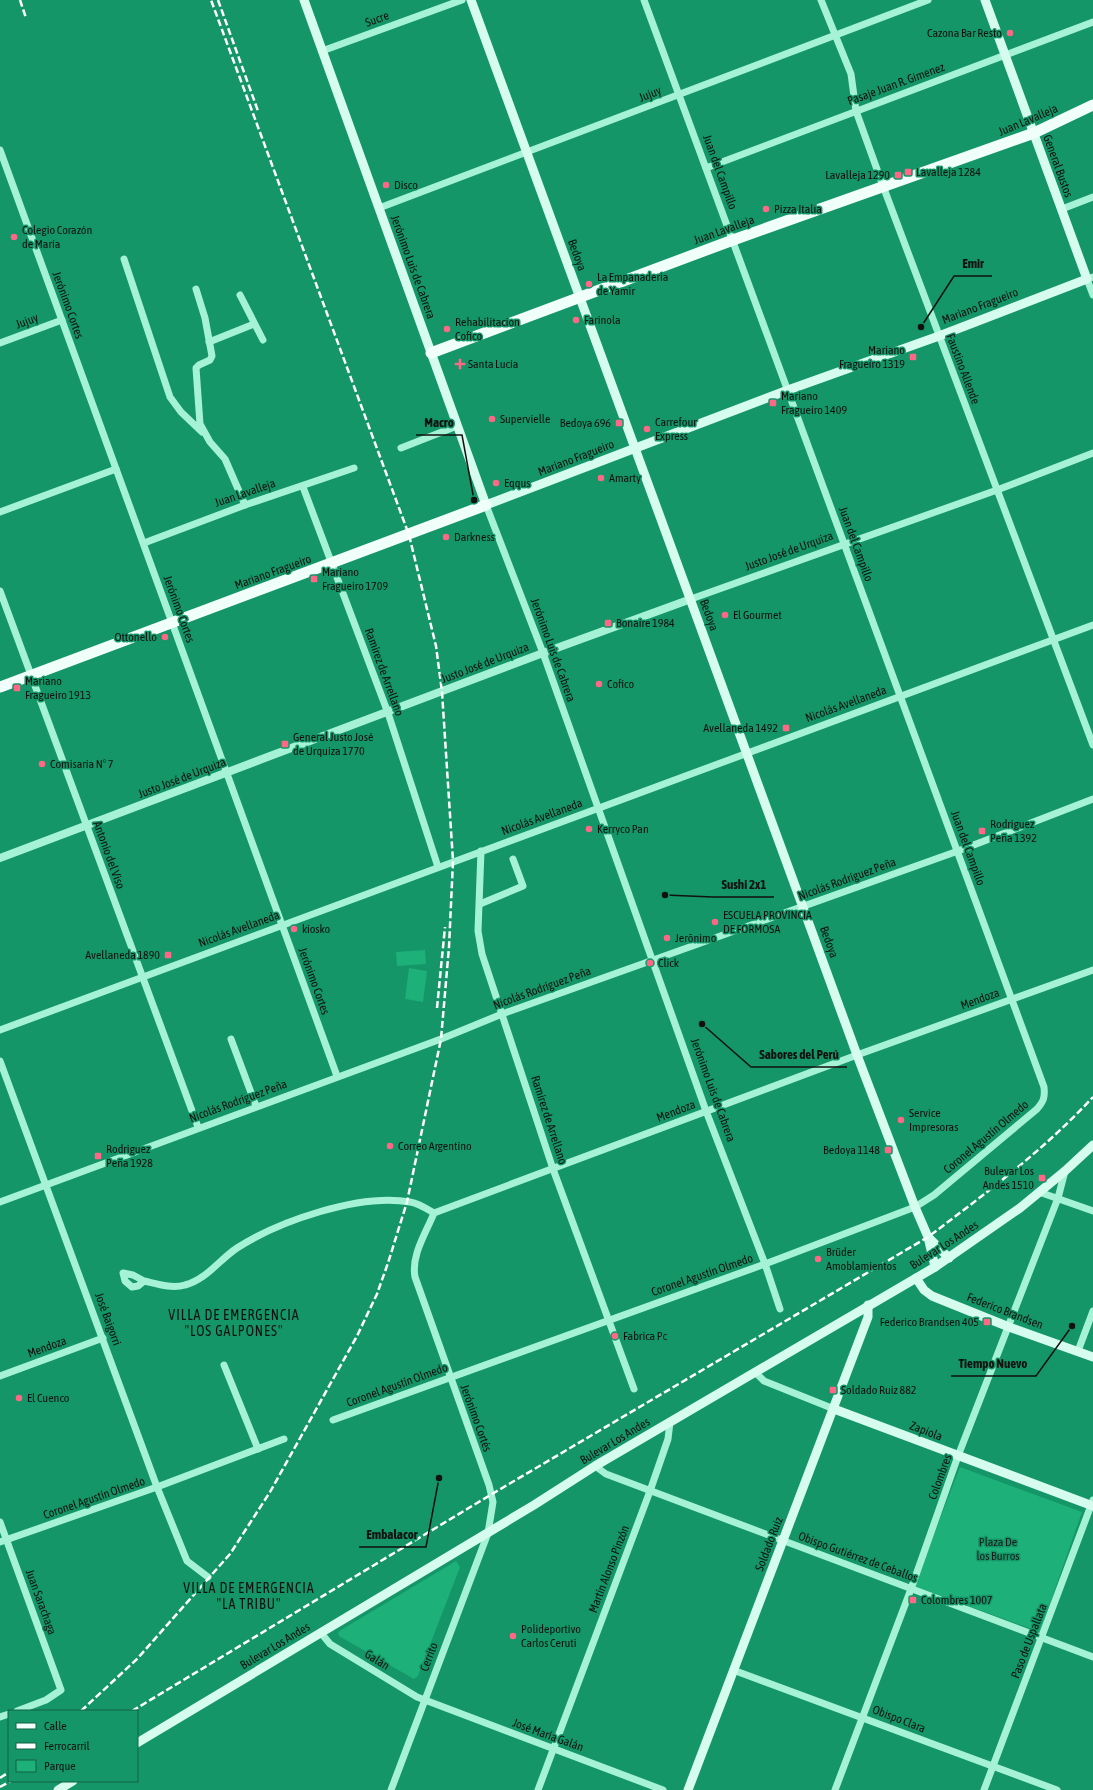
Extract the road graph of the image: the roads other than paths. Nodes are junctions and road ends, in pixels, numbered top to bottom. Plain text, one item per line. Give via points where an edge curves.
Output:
1 (304, 0) edge
2 (462, 0) edge
3 (471, 0) edge
4 (644, 0) edge
5 (821, 0) edge
6 (928, 0) edge
7 (985, 0) edge
8 (1093, 22) edge
9 (835, 34) junction
10 (322, 50) junction
11 (1005, 55) junction
12 (679, 94) junction
13 (1093, 105) edge
14 (856, 111) junction
15 (1034, 133) junction
16 (0, 150) edge
17 (527, 152) junction
18 (706, 168) junction
19 (3, 169) edge
20 (883, 186) junction
21 (1093, 197) edge
22 (379, 208) junction
23 (1062, 209) junction
24 (733, 240) junction
25 (124, 259) dead end
26 (1090, 278) edge
27 (196, 289) dead end
28 (240, 295) dead end
29 (1093, 295) edge
30 (580, 298) junction
31 (62, 320) junction
32 (254, 324) junction
33 (939, 336) junction
34 (263, 340) dead end
35 (209, 342) junction
36 (0, 343) edge
37 (431, 353) junction
38 (788, 390) junction
39 (458, 426) junction
40 (205, 435) junction
41 (401, 448) dead end
42 (636, 449) junction
43 (1093, 453) edge
44 (354, 468) dead end
45 (116, 469) junction
46 (303, 486) junction
47 (997, 490) junction
48 (245, 505) junction
49 (486, 506) junction
50 (0, 512) edge
51 (144, 543) junction
52 (844, 544) junction
53 (332, 564) junction
54 (0, 591) edge
55 (691, 600) junction
56 (172, 623) junction
57 (1093, 625) edge
58 (1054, 640) junction
59 (543, 653) junction
60 (32, 676) junction
61 (0, 687) edge
62 (900, 696) junction
63 (388, 713) junction
64 (1093, 745) edge
65 (747, 753) junction
66 (227, 774) junction
67 (1093, 799) edge
68 (597, 808) junction
69 (87, 826) junction
70 (481, 851) junction
71 (958, 851) junction
72 (0, 858) edge
73 (514, 858) dead end
74 (438, 867) junction
75 (480, 904) junction
76 (803, 906) junction
77 (282, 925) junction
78 (653, 960) junction
79 (1093, 970) edge
80 (142, 977) junction
81 (1012, 1000) junction
82 (502, 1014) junction
83 (0, 1030) edge
84 (231, 1039) dead end
85 (858, 1055) junction
86 (0, 1060) edge
87 (337, 1076) junction
88 (1045, 1096) joint
89 (256, 1106) junction
90 (706, 1111) junction
91 (198, 1127) junction
92 (1093, 1145) edge
93 (553, 1169) junction
94 (1065, 1171) junction
95 (46, 1184) junction
96 (1039, 1192) junction
97 (1058, 1198) junction
98 (0, 1202) edge
99 (915, 1207) junction
100 (1093, 1211) edge
101 (434, 1213) junction
102 (928, 1237) junction
103 (949, 1258) junction
104 (766, 1264) junction
105 (935, 1267) junction
106 (916, 1278) junction
107 (144, 1281) dead end
108 (868, 1305) junction
109 (780, 1309) dead end
110 (1093, 1311) edge
111 (608, 1320) junction
112 (1009, 1327) junction
113 (103, 1338) junction
114 (1078, 1351) junction
115 (1093, 1357) edge
116 (224, 1364) dead end
117 (755, 1372) junction
118 (0, 1376) edge
119 (450, 1378) junction
120 (634, 1389) dead end
121 (834, 1409) junction
122 (333, 1420) dead end
123 (670, 1422) junction
124 (284, 1439) dead end
125 (258, 1449) junction
126 (958, 1456) junction
127 (595, 1466) junction
128 (157, 1487) junction
129 (650, 1491) junction
130 (1092, 1504) edge
131 (0, 1522) edge
132 (488, 1533) junction
133 (4, 1541) edge
134 (783, 1541) junction
135 (208, 1577) dead end
136 (911, 1589) junction
137 (321, 1633) junction
138 (1042, 1638) junction
139 (1093, 1657) edge
140 (733, 1670) junction
141 (425, 1701) junction
142 (20, 1710) edge
143 (863, 1717) junction
144 (138, 1742) edge
145 (553, 1749) junction
146 (993, 1766) junction
147 (71, 1782) edge
148 (58, 1790) edge
149 (391, 1790) edge
150 (538, 1790) edge
151 (663, 1790) edge
152 (688, 1790) edge
153 (835, 1790) edge
154 (984, 1790) edge
155 (1057, 1790) edge

1 - 10 main road, Jerónimo Luis de Cabrera
2 - 10 street, Sucre
3 - 17 main road, Bedoya
4 - 12 street, Juan del Campillo
5 - 9 street, Faustino Allende
6 - 9 street, Jujuy
7 - 11 main road, General Bustos
8 - 11 street, Pasaje Juan R. Gimenez
9 - 12 street, Jujuy
9 - 14 street, Faustino Allende via 851,74
10 - 22 main road, Jerónimo Luis de Cabrera
11 - 14 street, Pasaje Juan R. Gimenez
11 - 15 main road, General Bustos
12 - 17 street, Jujuy
12 - 18 street, Juan del Campillo
13 - 15 main road, Juan Lavalleja
14 - 18 street, Pasaje Juan R. Gimenez
14 - 20 street, Faustino Allende
15 - 20 main road, Juan Lavalleja
15 - 23 main road, General Bustos
16 - 19 street, Jerónimo Cortes
17 - 22 street, Jujuy
17 - 30 main road, Bedoya
18 - 24 street, Juan del Campillo
19 - 31 street, Jerónimo Cortes
20 - 24 main road, Juan Lavalleja
20 - 33 street, Faustino Allende
21 - 23 street
22 - 37 main road, Jerónimo Luis de Cabrera
23 - 26 main road, General Bustos
24 - 30 main road, Juan Lavalleja
24 - 38 street, Juan del Campillo
25 - 40 street via 170,397 181,412
26 - 29 street, General Bustos
26 - 33 main road, Mariano Fragueiro
27 - 35 street
28 - 32 street
30 - 37 main road, Juan Lavalleja
30 - 42 main road, Bedoya
31 - 36 street, Jujuy
31 - 45 street, Jerónimo Cortes
32 - 34 street
32 - 35 street
33 - 38 main road, Mariano Fragueiro
33 - 47 street, Faustino Allende
35 - 40 street via 212,356 210,360 196,368 200,424
37 - 39 main road, Jerónimo Luis de Cabrera
38 - 42 main road, Mariano Fragueiro
38 - 52 street, Juan del Campillo
39 - 41 street
39 - 49 main road, Jerónimo Luis de Cabrera
40 - 48 street via 225,459
42 - 49 main road, Mariano Fragueiro
42 - 55 main road, Bedoya
43 - 47 street, Justo José de Urquiza
44 - 46 street, Juan Lavalleja
45 - 50 street
45 - 51 street, Jerónimo Cortes
46 - 48 street, Juan Lavalleja
46 - 53 street, Ramírez de Arrellano
47 - 52 street, Justo José de Urquiza
47 - 58 street, Faustino Allende
48 - 51 street, Juan Lavalleja
49 - 53 main road, Mariano Fragueiro
49 - 59 street, Jerónimo Luis de Cabrera
51 - 56 street, Jerónimo Cortes
52 - 55 street, Justo José de Urquiza
52 - 62 street, Juan del Campillo
53 - 56 main road, Mariano Fragueiro
53 - 63 street, Ramírez de Arrellano
54 - 60 street, Antonio del Viso
55 - 59 street, Justo José de Urquiza
55 - 65 main road, Bedoya
56 - 60 main road, Mariano Fragueiro
56 - 66 street, Jerónimo Cortes
57 - 58 street, Nicolás Avellaneda
58 - 62 street, Nicolás Avellaneda
58 - 64 street, Faustino Allende
59 - 63 street, Justo José de Urquiza
59 - 68 street, Jerónimo Luis de Cabrera
60 - 61 main road, Mariano Fragueiro
60 - 69 street, Antonio del Viso
62 - 65 street, Nicolás Avellaneda
62 - 71 street, Juan del Campillo
63 - 66 street, Justo José de Urquiza
63 - 74 street, Ramírez de Arrellano
65 - 68 street, Nicolás Avellaneda
65 - 76 main road, Bedoya
66 - 69 street, Justo José de Urquiza
66 - 77 street, Jerónimo Cortes
67 - 71 street, Nicolás Rodríguez Peña
68 - 70 street, Nicolás Avellaneda
68 - 78 street, Jerónimo Luis de Cabrera
69 - 72 street, Justo José de Urquiza
69 - 80 street, Antonio del Viso
70 - 74 street, Nicolás Avellaneda
70 - 75 street, Ramírez de Arrellano
71 - 76 street, Nicolás Rodríguez Peña
71 - 81 street, Juan del Campillo
73 - 75 street via 523,886
74 - 77 street, Nicolás Avellaneda
75 - 82 street, Ramírez de Arrellano via 479,941
76 - 78 street, Nicolás Rodríguez Peña
76 - 85 main road, Bedoya
77 - 80 street, Nicolás Avellaneda
77 - 87 street, Jerónimo Cortes
78 - 82 street, Nicolás Rodríguez Peña
78 - 90 street, Jerónimo Luis de Cabrera
79 - 81 street, Mendoza
80 - 83 street, Nicolás Avellaneda
80 - 91 street, Antonio del Viso
81 - 85 street, Mendoza
81 - 88 street, Juan del Campillo
82 - 87 street, Nicolás Rodríguez Peña
82 - 93 street, Ramírez de Arrellano
84 - 89 street
85 - 90 street, Mendoza
85 - 99 main road, Bedoya
86 - 95 street, José Baigorri
87 - 89 street, Nicolás Rodríguez Peña
88 - 99 street, Coronel Agustín Olmedo via 1037,1109 934,1195
89 - 91 street, Nicolás Rodríguez Peña
90 - 93 street, Mendoza
90 - 104 street, Jerónimo Luis de Cabrera
91 - 95 street, Nicolás Rodríguez Peña
92 - 94 main road, Bulevar Los Andes
93 - 101 street, Mendoza
93 - 111 street, Ramírez de Arrellano
94 - 96 main road, Bulevar Los Andes
94 - 97 street, Colombres
95 - 98 street, Nicolás Rodríguez Peña
95 - 113 street, José Baigorri
96 - 97 street
96 - 103 main road, Bulevar Los Andes
97 - 100 street
97 - 112 street, Colombres
99 - 102 main road, Bedoya
99 - 104 street, Coronel Agustín Olmedo
101 - 107 street via 411,1202 384,1200 358,1203 314,1214 260,1234 236,1249 203,1277 186,1285 174,1287
101 - 119 street, Jerónimo Cortés via 413,1266
102 - 103 main road, Bedoya
102 - 105 main road, Bedoya
103 - 105 main road, Bulevar Los Andes
104 - 109 street, Jerónimo Luis de Cabrera
104 - 111 street, Coronel Agustín Olmedo
105 - 106 main road, Bulevar Los Andes
106 - 108 main road, Bulevar Los Andes
106 - 112 main road, Federico Brandsen via 932,1296
108 - 117 main road, Bulevar Los Andes
108 - 121 main road, Soldado Ruiz via 868,1317
110 - 114 street
111 - 119 street, Coronel Agustín Olmedo
111 - 120 street, Ramírez de Arrellano
112 - 114 main road, Federico Brandsen
112 - 126 street, Colombres
113 - 118 street, Mendoza
113 - 128 street, José Baigorri
114 - 115 main road, Federico Brandsen
116 - 125 street
117 - 121 street, Zapiola via 764,1381
117 - 123 main road, Bulevar Los Andes
119 - 122 street, Coronel Agustín Olmedo
119 - 132 street, Jerónimo Cortés via 492,1494 492,1516
121 - 126 main road, Zapiola
121 - 134 main road, Soldado Ruiz
123 - 127 main road, Bulevar Los Andes
123 - 129 street, Martín Alonso Pinzón via 668,1438
124 - 125 street, Coronel Agustín Olmedo
125 - 128 street, Coronel Agustín Olmedo
126 - 130 main road, Zapiola
126 - 136 street, Colombres
127 - 129 street, Obispo Gutiérrez de Ceballos via 606,1474
127 - 132 main road, Bulevar Los Andes
128 - 133 street, Coronel Agustín Olmedo
128 - 135 street, José Baigorri via 187,1561
129 - 134 street, Obispo Gutiérrez de Ceballos
129 - 145 street, Martín Alonso Pinzón
130 - 138 street, Paso de Uspallata
131 - 133 street, Juan Sarachaga
132 - 137 main road, Bulevar Los Andes
132 - 141 street, Cerrito
133 - 142 street, Juan Sarachaga via 61,1690 46,1700
134 - 136 street, Obispo Gutiérrez de Ceballos
134 - 140 main road, Soldado Ruiz
136 - 138 street, Obispo Gutiérrez de Ceballos
136 - 143 street, Colombres
137 - 141 street, Galán via 330,1644
137 - 144 main road, Bulevar Los Andes
138 - 139 street, Obispo Gutiérrez de Ceballos
138 - 146 street, Paso de Uspallata
140 - 143 street, Obispo Clara
140 - 152 main road, Soldado Ruiz
141 - 145 street, José María Galán
141 - 149 street, Cerrito
143 - 146 street, Obispo Clara
143 - 153 street, Colombres
145 - 150 street, Martín Alonso Pinzón
145 - 151 street, José María Galán
146 - 154 street, Paso de Uspallata
146 - 155 street, Obispo Clara
147 - 148 main road

